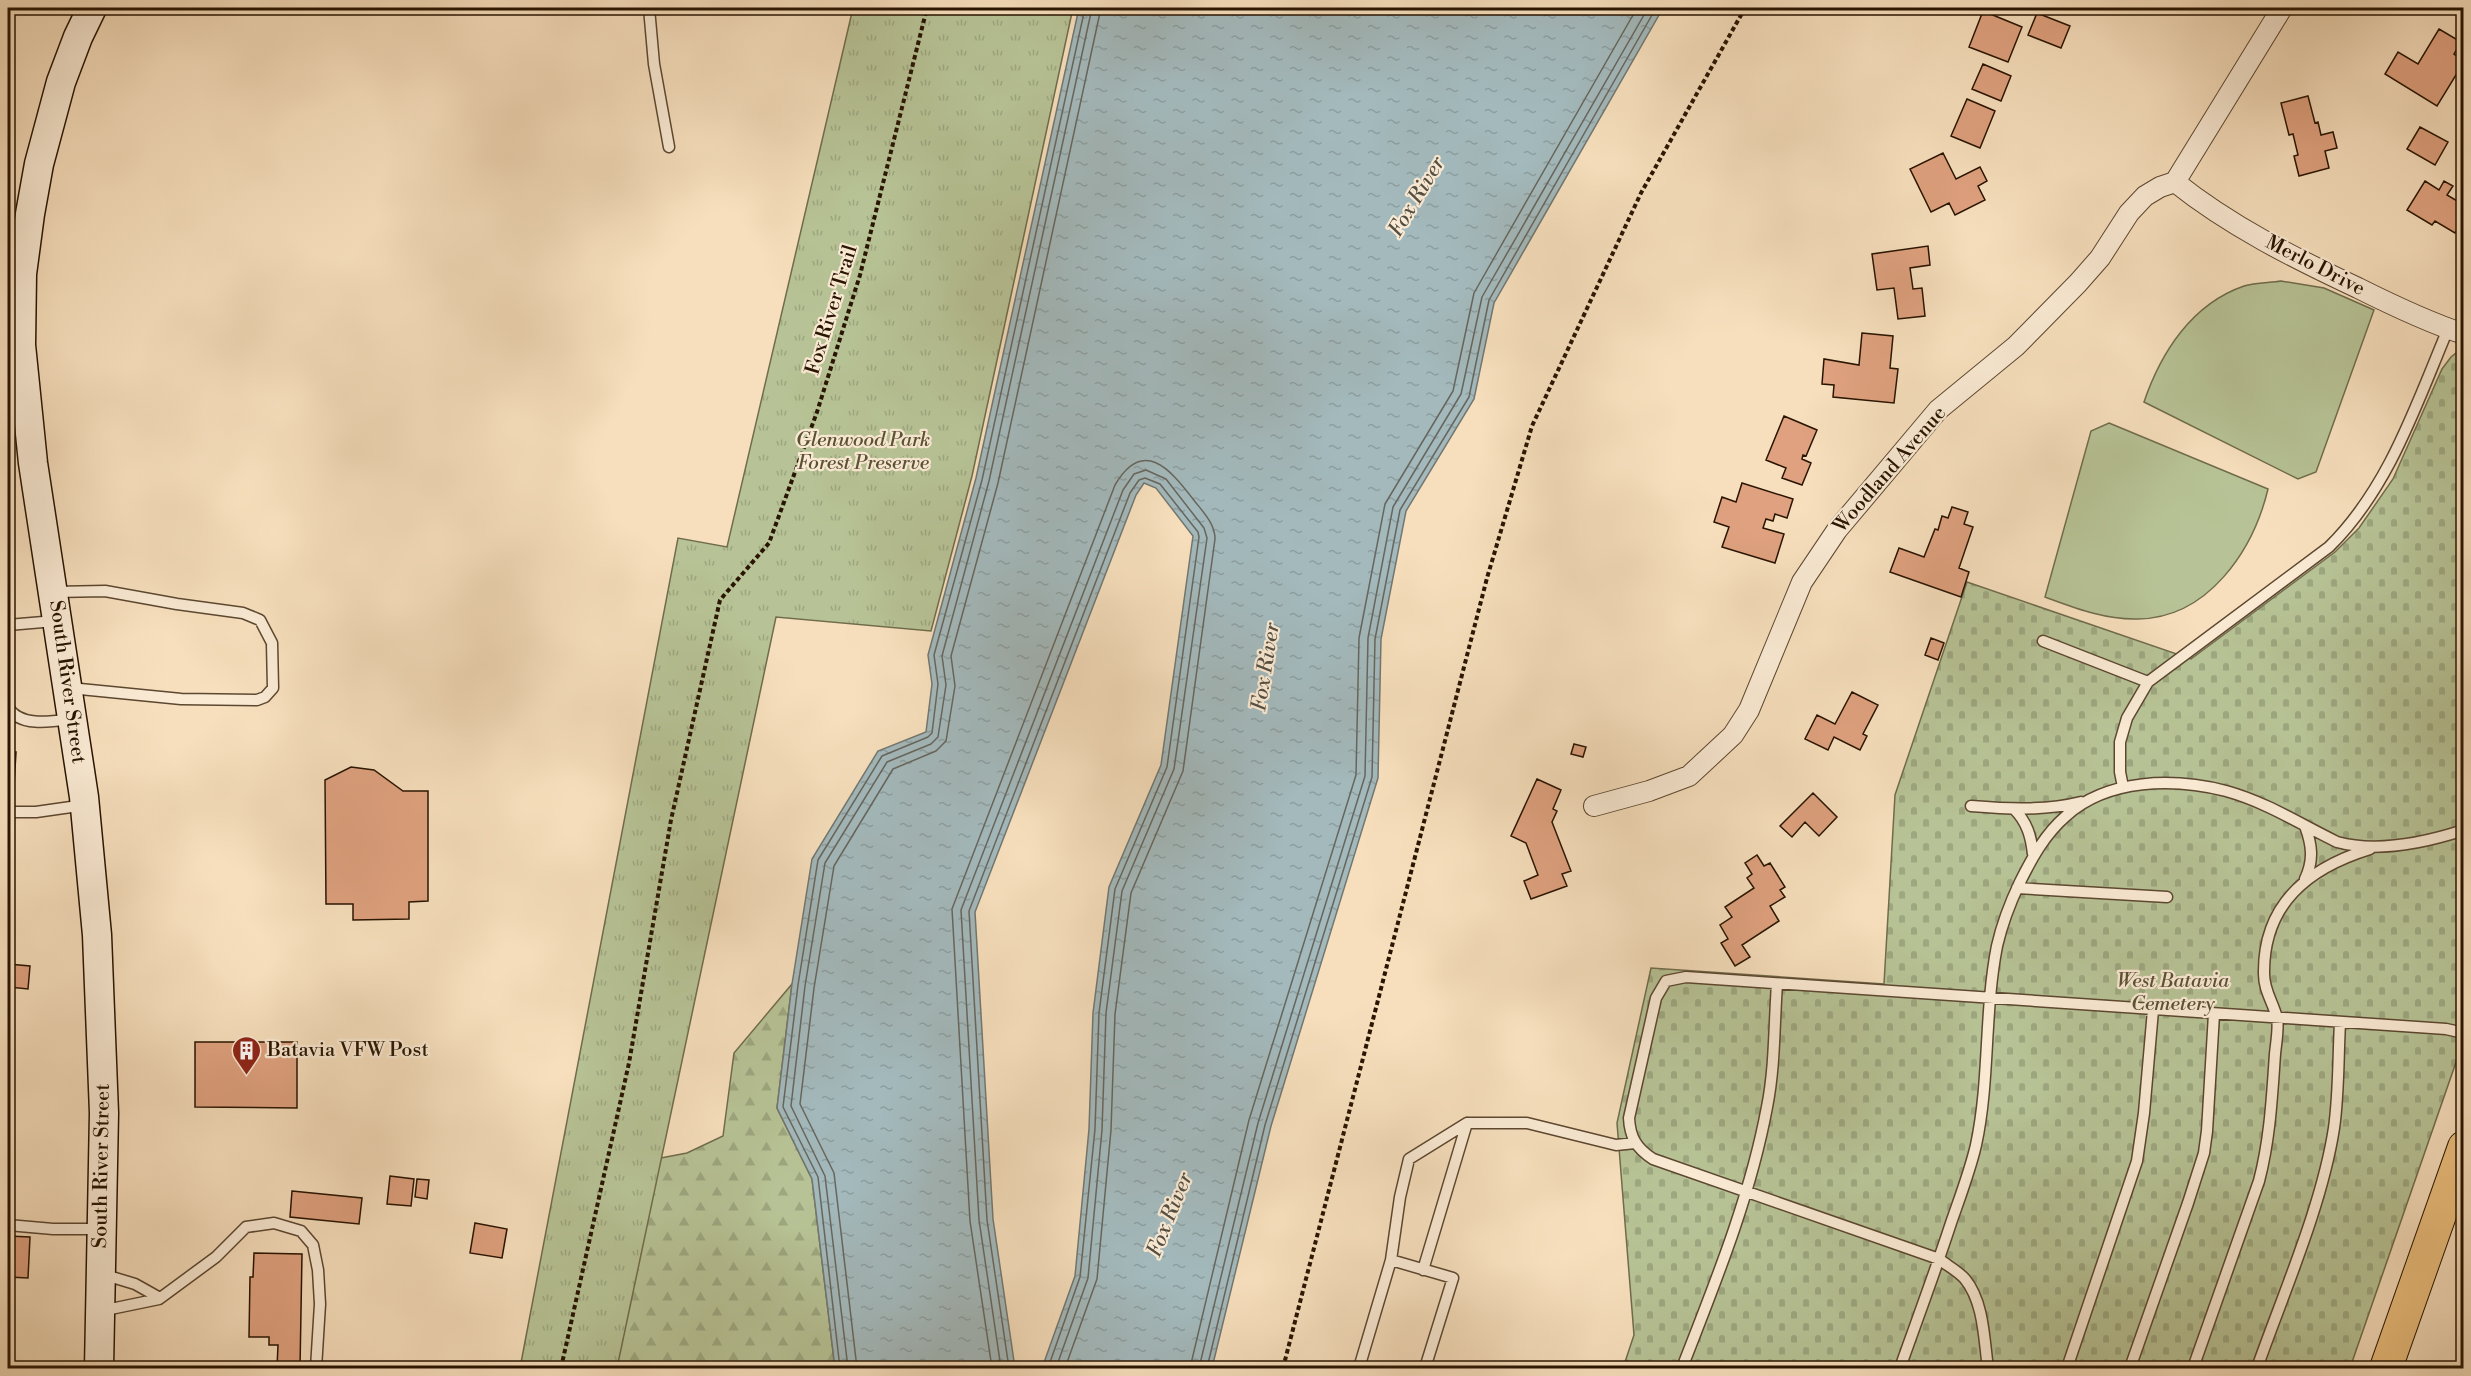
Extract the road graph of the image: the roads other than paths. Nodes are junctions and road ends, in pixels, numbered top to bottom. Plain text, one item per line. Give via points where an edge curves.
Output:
1 (92, 8) edge
2 (649, 8) edge
3 (2282, 8) edge
4 (669, 147) dead end
5 (2175, 182) junction
6 (2456, 332) edge
7 (54, 592) junction
8 (58, 621) junction
9 (8, 625) edge
10 (2043, 641) dead end
11 (2148, 682) junction
12 (68, 688) junction
13 (8, 707) edge
14 (73, 718) junction
15 (2123, 788) junction
16 (2093, 799) junction
17 (85, 805) junction
18 (1594, 806) dead end
19 (1971, 806) dead end
20 (2014, 809) junction
21 (8, 812) edge
22 (2305, 826) junction
23 (2463, 830) edge
24 (2377, 847) junction
25 (2033, 854) junction
26 (2305, 879) junction
27 (2017, 888) junction
28 (2167, 897) dead end
29 (1777, 984) junction
30 (1990, 999) junction
31 (2153, 1010) junction
32 (2214, 1014) junction
33 (2277, 1018) junction
34 (2340, 1023) junction
35 (2463, 1034) edge
36 (1467, 1123) junction
37 (1635, 1143) junction
38 (2463, 1147) edge
39 (1747, 1192) junction
40 (8, 1225) edge
41 (102, 1229) junction
42 (1939, 1259) junction
43 (1391, 1260) junction
44 (1423, 1270) junction
45 (101, 1274) junction
46 (160, 1298) junction
47 (100, 1311) junction
48 (99, 1368) edge
49 (316, 1368) edge
50 (1359, 1368) edge
51 (1425, 1368) edge
52 (1682, 1368) edge
53 (1900, 1368) edge
54 (1988, 1368) edge
55 (2067, 1368) edge
56 (2130, 1368) edge
57 (2193, 1368) edge
58 (2257, 1368) edge
59 (2386, 1368) edge

1 - 7 main road, South River Street via 50,117 22,274 25,401
2 - 4 lane via 654,64
3 - 5 street
5 - 6 street, Merlo Drive via 2202,204 2309,265
5 - 18 street, Woodland Avenue via 2145,196 2078,283 2016,346 1938,410 1837,530 1802,582 1749,710 1733,735 1689,776
6 - 11 lane via 2387,468 2348,528 2329,547
7 - 8 main road, South River Street
7 - 12 lane via 105,591 243,613 260,620 272,643 273,688 257,700 181,699
8 - 9 lane
8 - 12 main road, South River Street
10 - 11 lane
11 - 15 lane via 2127,718 2120,742
12 - 14 main road, South River Street
13 - 14 lane via 22,720
14 - 17 main road, South River Street
15 - 16 lane
15 - 22 lane via 2168,783 2217,789 2253,800
16 - 20 lane
16 - 25 lane via 2067,814
17 - 21 lane
17 - 41 main road, South River Street via 103,1061
19 - 20 lane
20 - 25 lane via 2028,828
22 - 24 lane via 2337,842
22 - 26 lane via 2312,858
23 - 24 lane
24 - 26 lane via 2337,861
25 - 27 lane
26 - 33 lane via 2274,921 2268,940 2264,975 2266,992
27 - 28 lane
27 - 30 lane via 1999,938
29 - 30 lane
29 - 37 lane via 1686,977 1666,981 1656,998 1629,1118
29 - 39 lane via 1768,1104
30 - 31 lane
30 - 42 lane via 1976,1145
31 - 32 lane
31 - 55 lane via 2137,1161
32 - 33 lane
32 - 56 lane via 2204,1153
33 - 34 lane
33 - 57 lane via 2266,1156
34 - 35 lane via 2446,1029
34 - 58 lane via 2337,1100 2328,1158
36 - 37 lane via 1527,1123 1616,1145
36 - 43 lane via 1409,1158
36 - 44 lane
37 - 39 lane via 1653,1159
38 - 59 main road
39 - 42 lane
39 - 52 lane
40 - 41 lane
41 - 45 main road, South River Street
42 - 53 lane
42 - 54 lane via 1967,1281 1974,1294
43 - 44 lane
43 - 50 lane
44 - 51 lane via 1453,1278
45 - 46 lane via 135,1284
45 - 47 main road, South River Street
46 - 47 lane
46 - 49 lane via 216,1257 246,1227 274,1223 301,1231 313,1245 318,1270
47 - 48 main road, South River Street

